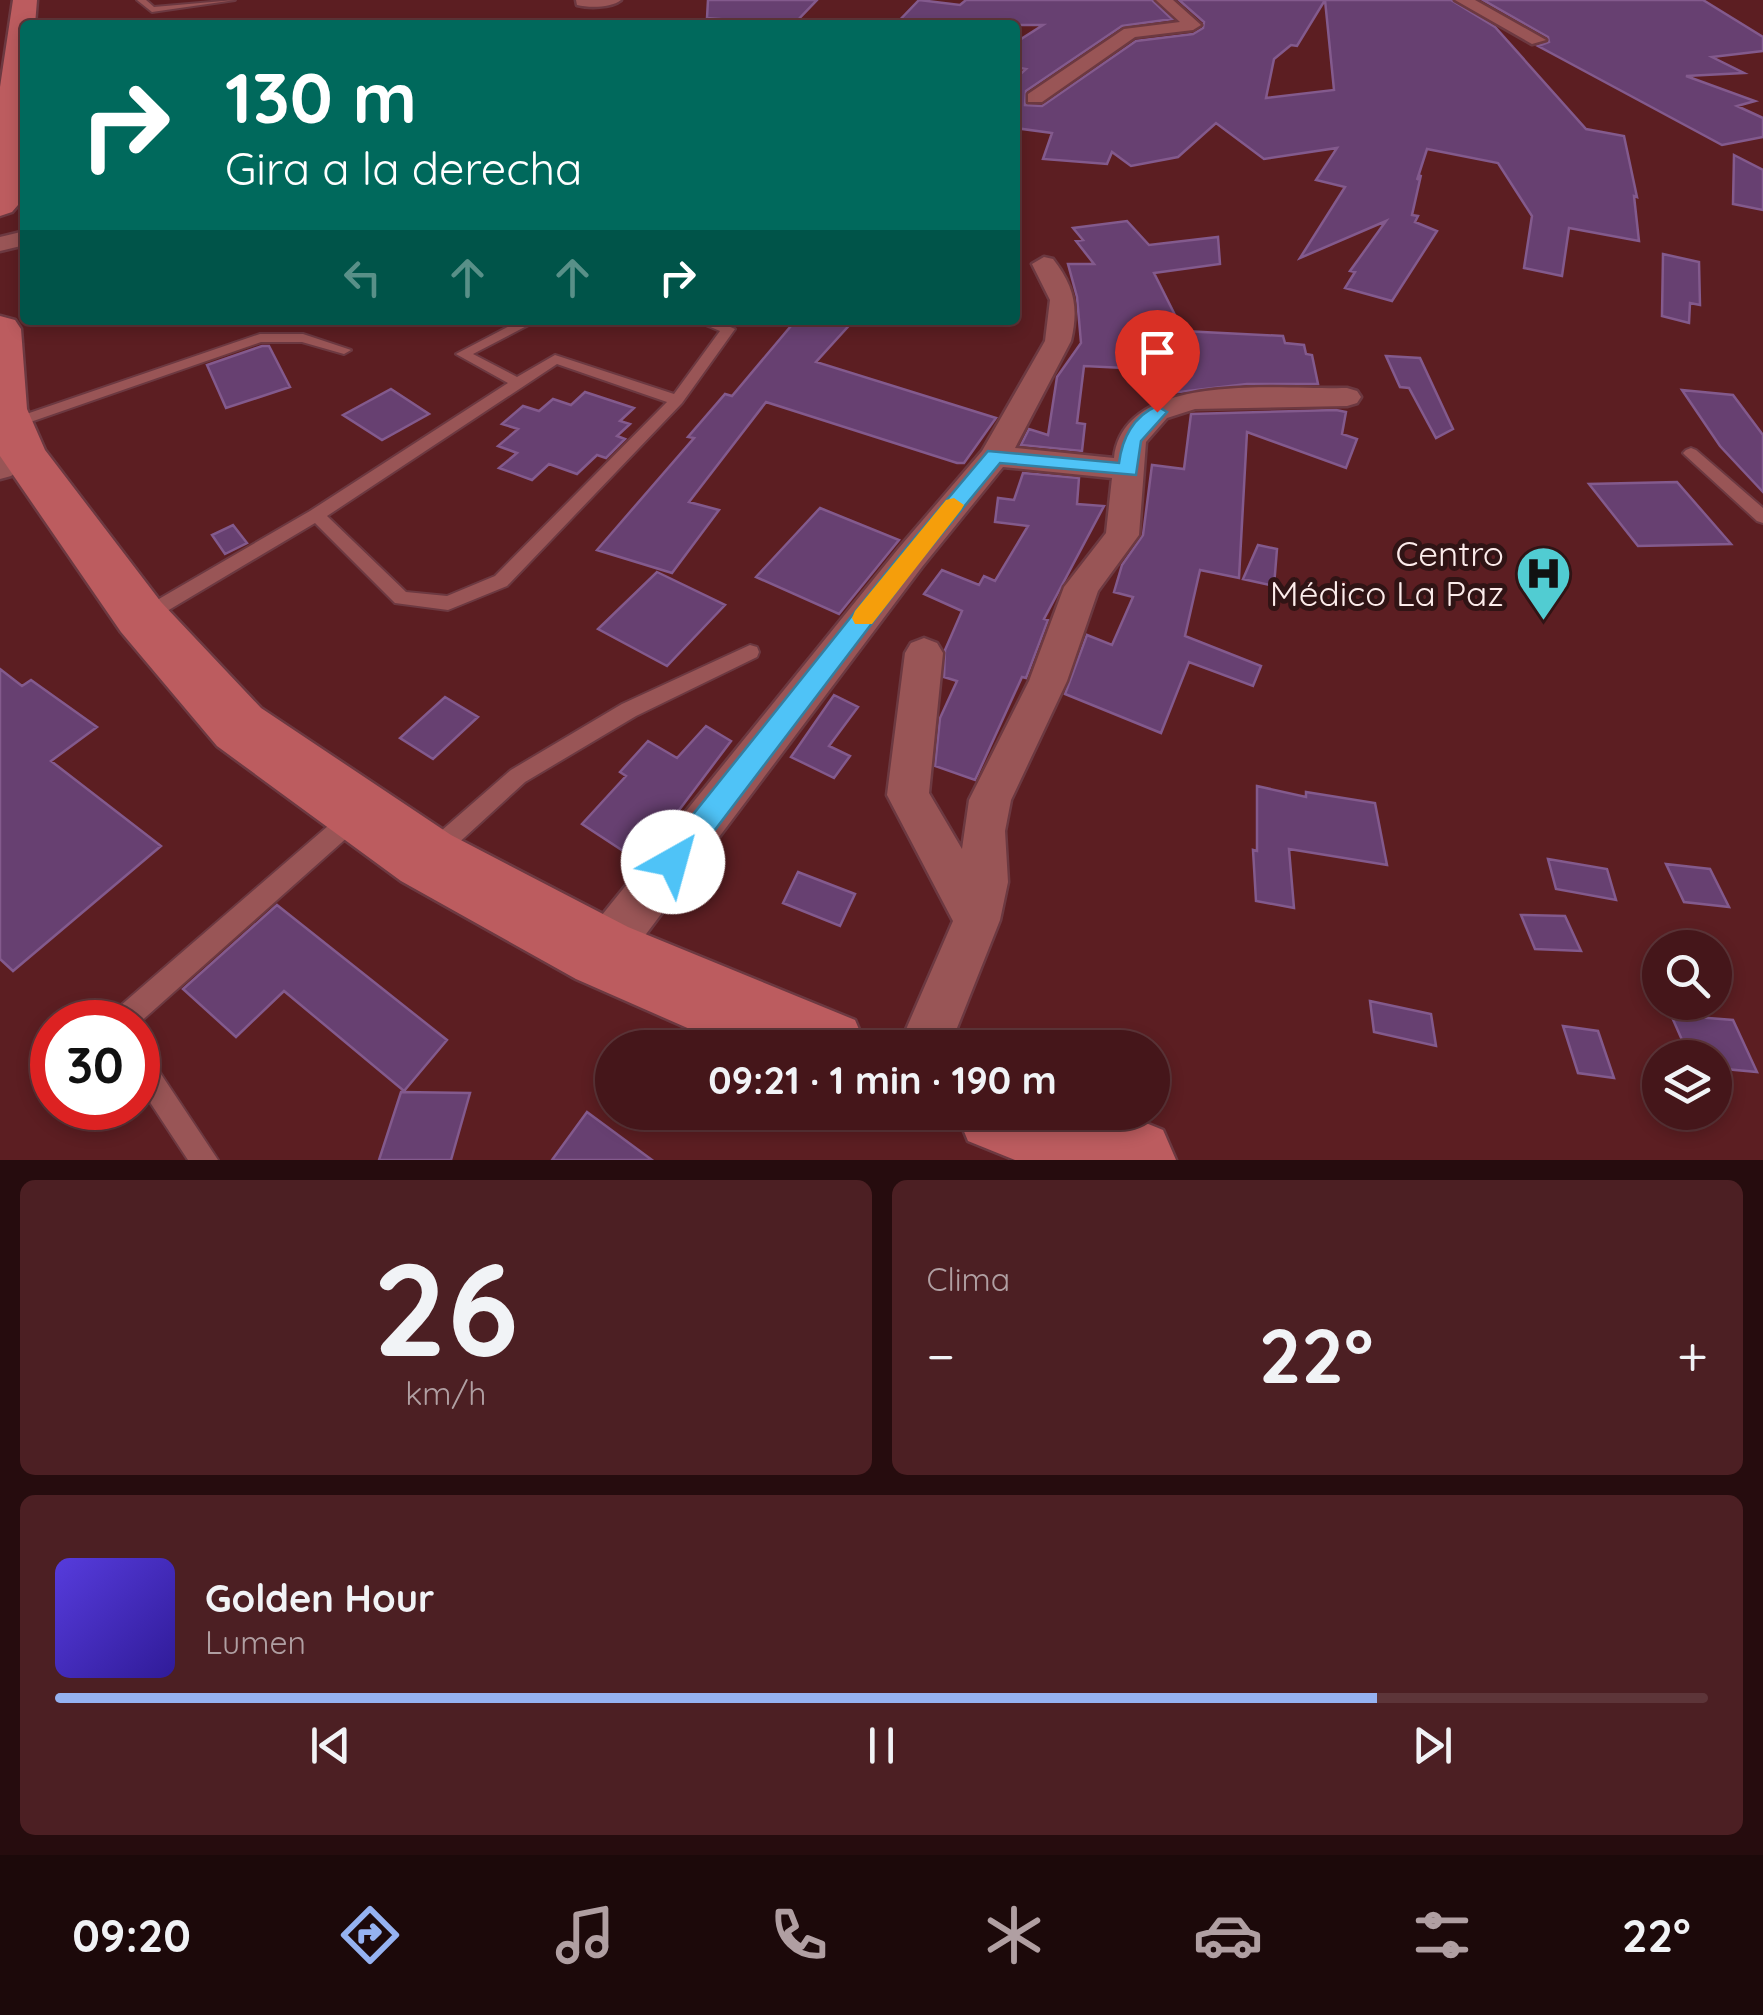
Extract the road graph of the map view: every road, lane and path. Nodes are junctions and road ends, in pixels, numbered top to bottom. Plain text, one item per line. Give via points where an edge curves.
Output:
1 (141, 0) edge
2 (231, 0) edge
3 (613, 0) edge
4 (1164, 0) edge
5 (1463, 0) edge
6 (583, 1) edge
7 (1538, 40) dead end
8 (20, 41) edge
9 (1036, 98) dead end
10 (0, 205) edge
11 (1044, 264) dead end
12 (521, 325) edge
13 (716, 325) edge
14 (0, 329) edge
15 (344, 350) dead end
16 (516, 382) junction
17 (1347, 398) dead end
18 (678, 400) junction
19 (7, 433) edge
20 (1691, 453) dead end
21 (995, 456) junction
22 (1129, 470) junction
23 (316, 515) junction
24 (1763, 517) edge
25 (142, 618) junction
26 (750, 652) dead end
27 (924, 653) dead end
28 (359, 814) junction
29 (426, 858) junction
30 (977, 920) junction
31 (602, 953) junction
32 (146, 1000) edge
33 (784, 1030) edge
34 (930, 1030) edge
35 (160, 1095) edge
36 (1048, 1130) edge
37 (204, 1160) edge
38 (1133, 1160) edge

1 - 2 lane via 152,10
3 - 6 street
4 - 9 street via 1193,25 1130,33
5 - 7 street
8 - 10 main road
11 - 21 street via 1062,286 1058,341
12 - 16 lane via 463,354
13 - 18 lane via 728,329
14 - 19 main road
15 - 19 lane via 303,338 260,338
16 - 18 lane via 555,359
16 - 23 lane
17 - 22 street via 1192,400 1157,412 1131,440
18 - 23 lane via 501,581 448,603 401,598
19 - 25 main road
20 - 24 lane
21 - 22 street
21 - 31 street
22 - 30 street via 1122,535 1082,587 1048,681 990,800
23 - 25 lane
25 - 28 main road via 240,727
26 - 29 lane via 628,710 518,776
27 - 30 street via 908,795
28 - 29 main road
28 - 32 lane
29 - 31 main road
30 - 34 street
31 - 33 main road
35 - 37 lane
36 - 38 main road

